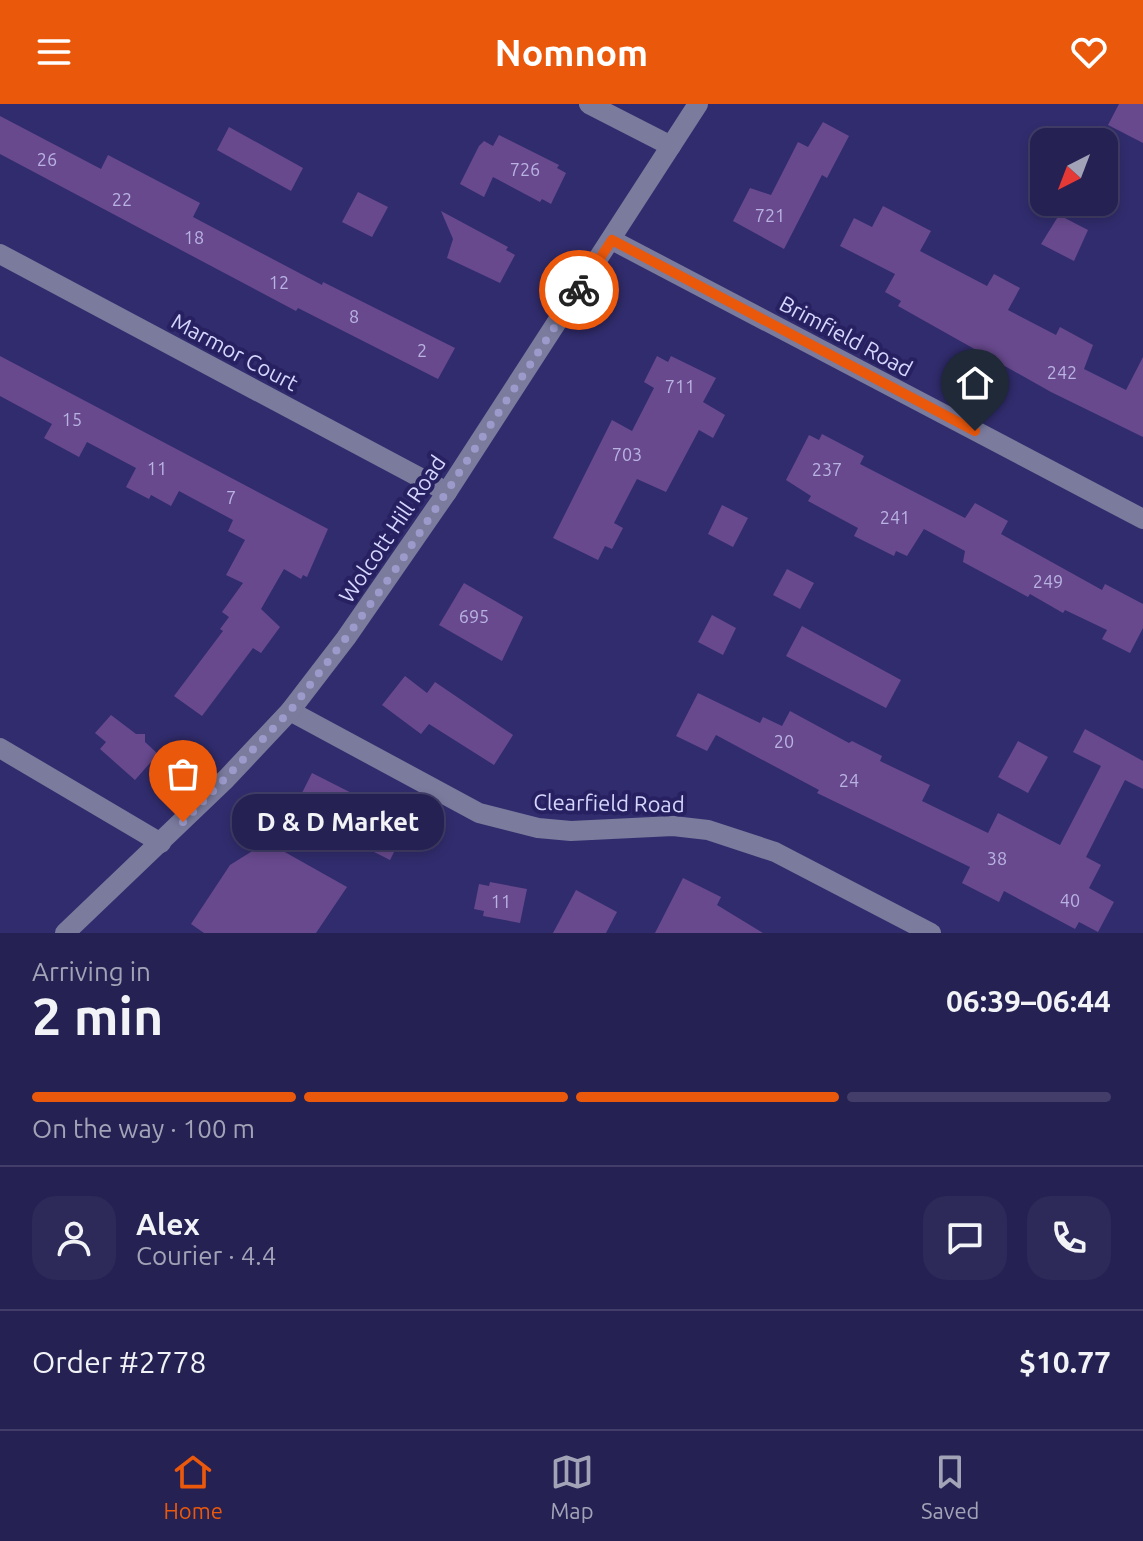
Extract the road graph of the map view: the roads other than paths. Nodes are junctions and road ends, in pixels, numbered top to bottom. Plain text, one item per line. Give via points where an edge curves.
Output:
1 (589, 104) edge
2 (698, 104) edge
3 (671, 146) junction
4 (612, 240) junction
5 (0, 254) edge
6 (447, 492) junction
7 (1143, 519) edge
8 (290, 711) junction
9 (0, 748) edge
10 (161, 843) junction
11 (65, 933) edge
12 (931, 933) edge

1 - 3 street
2 - 3 street, Wolcott Hill Road
3 - 4 street, Wolcott Hill Road
4 - 6 street, Wolcott Hill Road
4 - 7 street, Brimfield Road
5 - 6 street, Marmor Court
6 - 8 street, Wolcott Hill Road
8 - 10 street, Wolcott Hill Road
8 - 12 street, Clearfield Road via 479,813 571,831 673,826 708,830 775,852
9 - 10 street
10 - 11 street, Wolcott Hill Road

